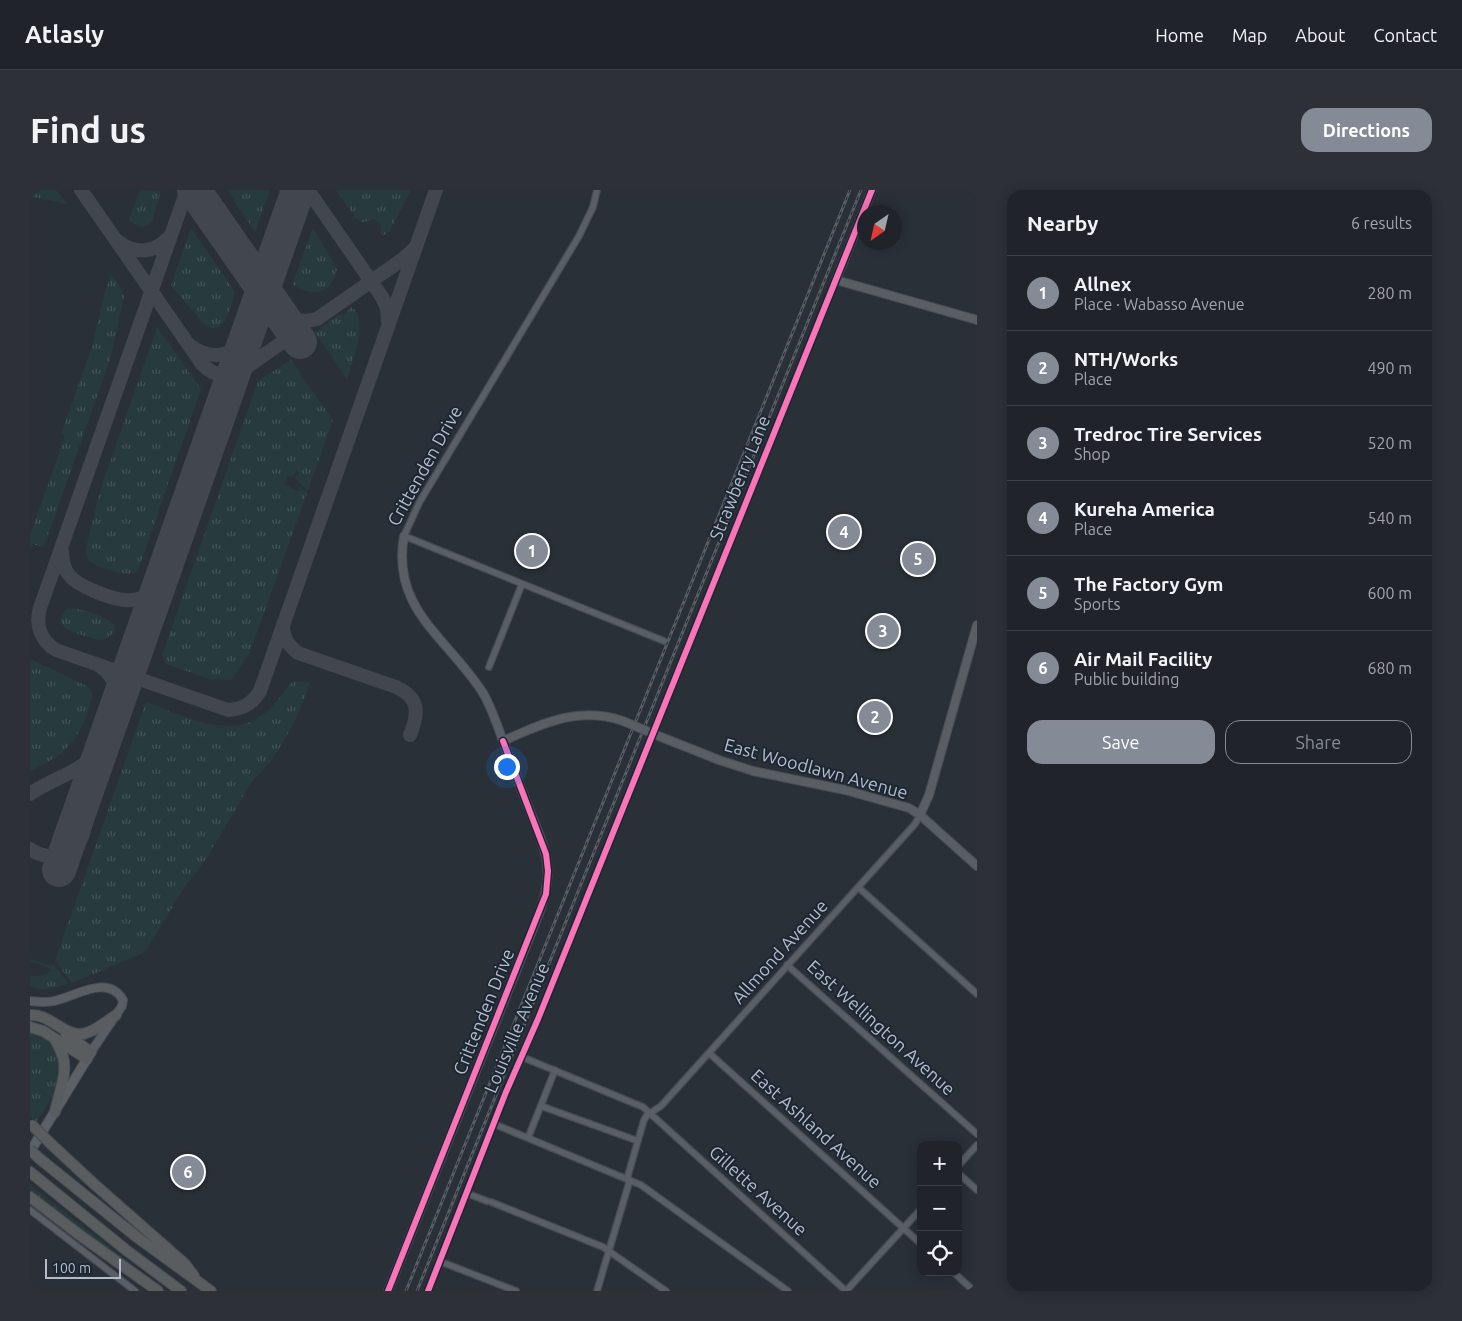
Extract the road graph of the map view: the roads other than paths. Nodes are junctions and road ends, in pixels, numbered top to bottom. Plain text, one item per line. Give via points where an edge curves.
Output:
1 (597, 190) edge
2 (872, 190) edge
3 (836, 280) junction
4 (977, 320) edge
5 (404, 536) junction
6 (522, 584) junction
7 (977, 625) edge
8 (664, 641) dead end
9 (489, 666) dead end
10 (503, 741) junction
11 (634, 777) joint
12 (920, 814) junction
13 (977, 866) edge
14 (858, 887) junction
15 (787, 965) junction
16 (977, 994) edge
17 (30, 1001) edge
18 (119, 1011) junction
19 (30, 1016) edge
20 (30, 1027) edge
21 (55, 1039) junction
22 (709, 1053) junction
23 (89, 1056) junction
24 (522, 1057) junction
25 (555, 1070) junction
26 (541, 1106) junction
27 (54, 1112) junction
28 (650, 1113) junction
29 (494, 1124) junction
30 (31, 1126) edge
31 (977, 1134) edge
32 (528, 1138) junction
33 (638, 1142) junction
34 (977, 1145) edge
35 (30, 1151) edge
36 (962, 1162) edge
37 (31, 1172) edge
38 (962, 1177) edge
39 (628, 1179) junction
40 (977, 1190) edge
41 (466, 1193) junction
42 (30, 1197) edge
43 (30, 1210) edge
44 (917, 1213) edge
45 (903, 1228) junction
46 (917, 1240) edge
47 (609, 1251) junction
48 (439, 1261) junction
49 (957, 1276) edge
50 (198, 1281) junction
51 (135, 1291) edge
52 (158, 1291) edge
53 (181, 1291) edge
54 (211, 1291) edge
55 (388, 1291) edge
56 (428, 1291) edge
57 (516, 1291) edge
58 (597, 1291) edge
59 (666, 1291) edge
60 (788, 1291) edge
61 (846, 1291) edge
62 (974, 1291) edge

1 - 5 street, Crittenden Drive via 579,236 419,504
2 - 3 main road, Strawberry Lane
3 - 4 main road
3 - 11 street, Strawberry Lane
5 - 6 street
5 - 10 main road, Crittenden Drive via 402,563 409,596 481,689
6 - 8 street
6 - 9 street
7 - 12 main road, Allmond Avenue via 929,795
10 - 12 main road, East Woodlawn Avenue, bridge via 570,715 597,715 623,721 753,771 845,790
10 - 55 main road, Crittenden Drive via 546,854 546,894
11 - 24 street, Louisville Avenue
12 - 13 main road, East Woodlawn Avenue
12 - 14 street, Allmond Avenue via 915,824
14 - 15 street, Allmond Avenue
14 - 16 street
15 - 22 street, Allmond Avenue
15 - 31 street, East Wellington Avenue
17 - 18 main road via 52,1002 88,989 101,988 109,989 123,1000
18 - 19 highway via 89,1032 78,1034 44,1018
18 - 23 main road
19 - 23 highway via 47,1022
20 - 21 highway
21 - 23 highway
21 - 27 highway via 65,1066
22 - 28 street, Allmond Avenue via 658,1109
22 - 45 street, East Ashland Avenue
23 - 27 main road
24 - 25 street, Gillette Avenue
24 - 29 street, Louisville Avenue
25 - 26 street
25 - 28 street, Gillette Avenue via 636,1103
26 - 32 street
26 - 33 street
27 - 35 main road
28 - 33 street, Allmond Avenue via 644,1120
28 - 61 street, Gillette Avenue
29 - 32 street
29 - 41 street, Louisville Avenue
30 - 50 highway, bridge via 185,1264
32 - 39 street
33 - 39 street, Allmond Avenue
34 - 36 street
35 - 50 highway, bridge via 138,1238
37 - 53 highway
38 - 40 street
39 - 47 street, Allmond Avenue
39 - 60 street via 641,1185
41 - 47 street
41 - 48 street, Louisville Avenue
42 - 52 highway
43 - 51 street
44 - 45 street
45 - 46 street, East Ashland Avenue
45 - 61 street
47 - 58 street, Allmond Avenue
47 - 59 street
48 - 56 street, Louisville Avenue
48 - 57 street
49 - 62 street
50 - 54 highway

